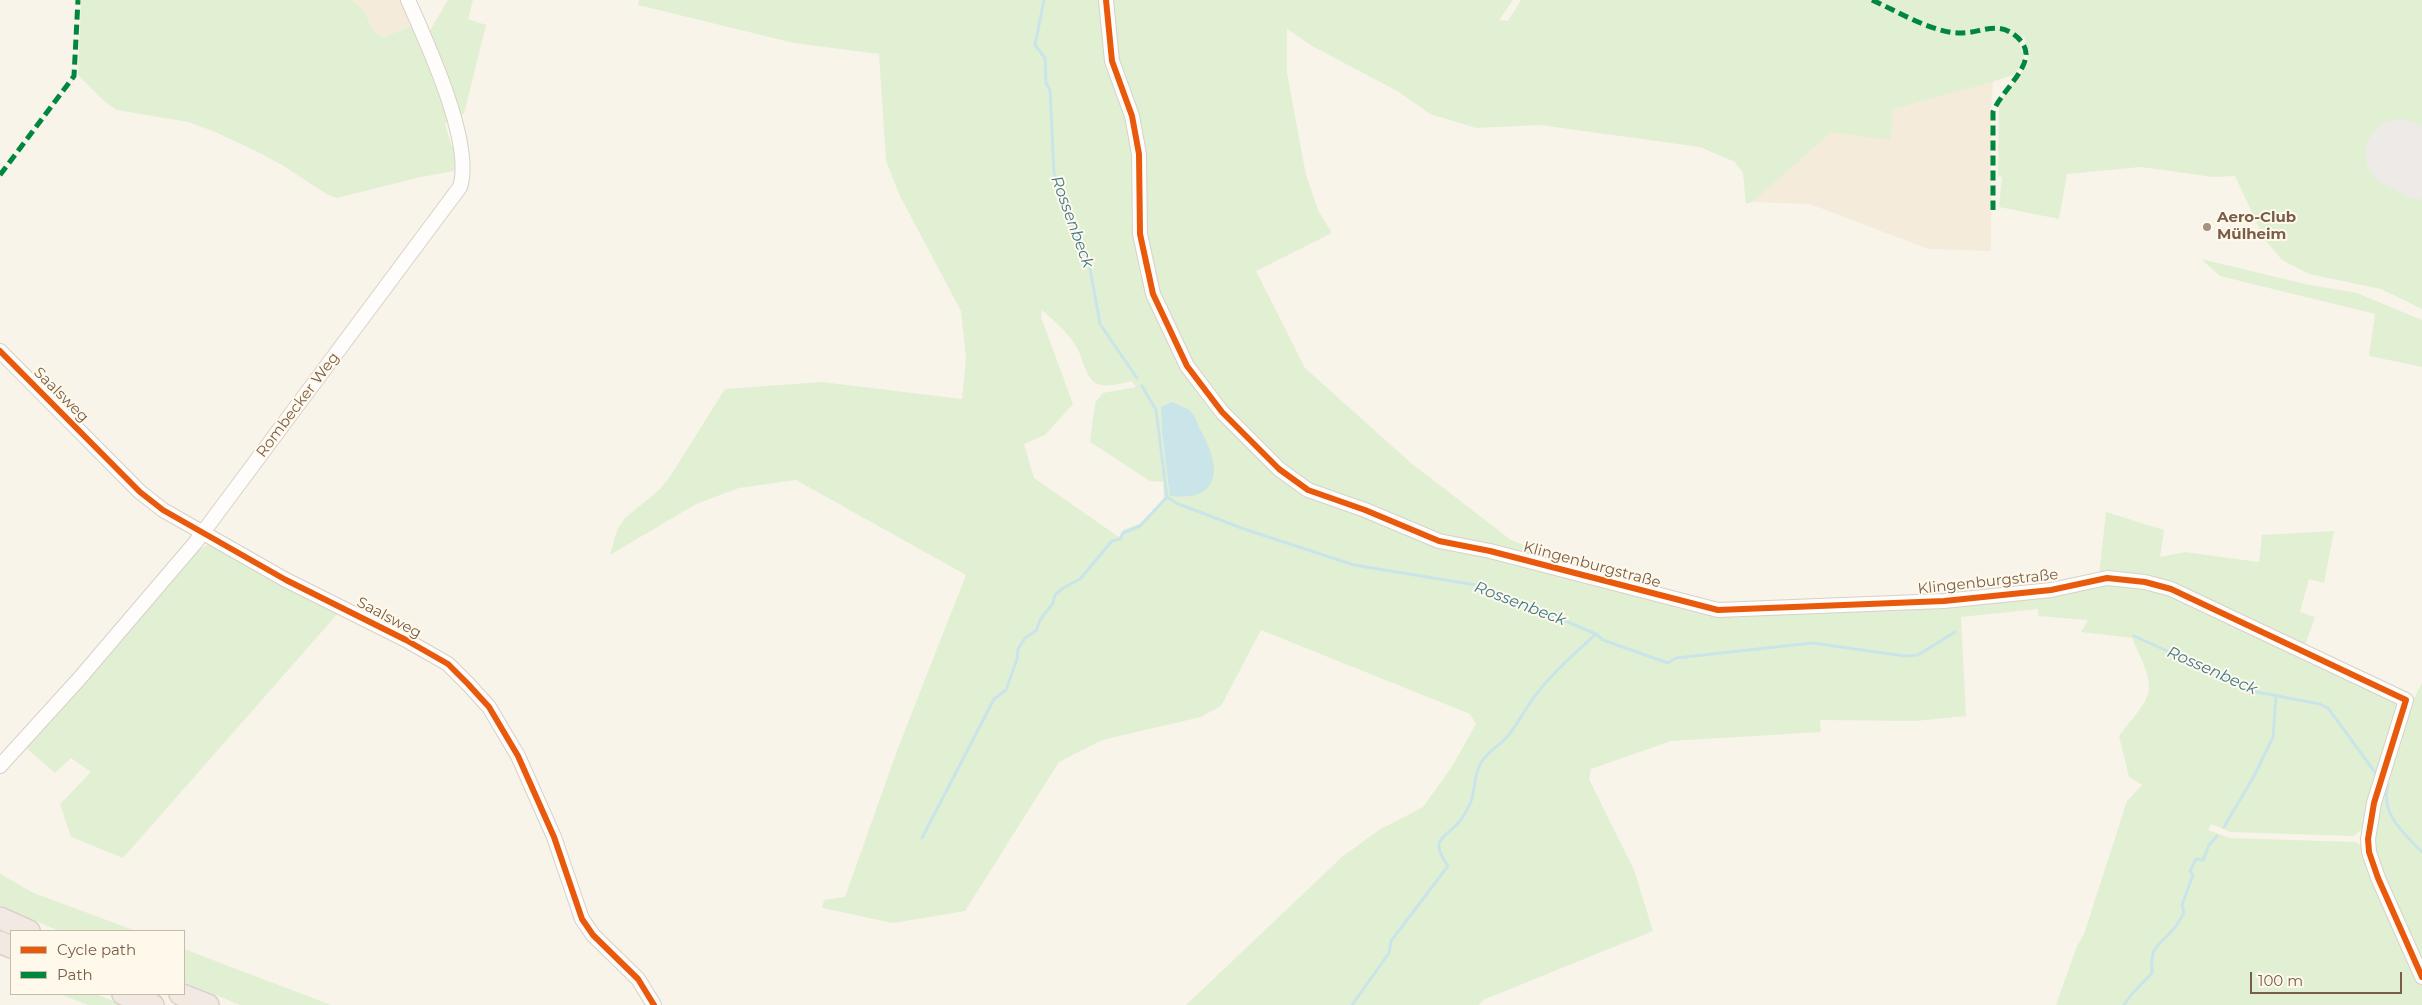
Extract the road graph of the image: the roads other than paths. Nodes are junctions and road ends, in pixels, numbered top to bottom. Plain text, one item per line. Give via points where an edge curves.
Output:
1 (408, 0) edge
2 (1106, 0) edge
3 (0, 351) edge
4 (202, 533) junction
5 (0, 766) edge
6 (0, 918) edge
7 (27, 930) edge
8 (2422, 977) edge
9 (126, 995) edge
10 (183, 995) edge
11 (152, 1005) edge
12 (208, 1005) edge
13 (654, 1005) edge

1 - 4 street, Rombecker Weg via 448,99 464,163 460,187
2 - 8 street, Klingenburgstraße via 1112,61 1132,116 1139,154 1140,234 1153,294 1187,366 1222,412 1279,469 1308,490 1439,541 1490,551 1718,610 1944,601 2051,590 2107,578 2171,589 2406,700 2374,803 2368,846 2378,878
3 - 4 street, Saalsweg via 140,492
4 - 5 street, Rombecker Weg via 166,579
4 - 13 street, Saalsweg via 286,580 406,640 448,664 468,684 489,707 522,764 554,837 582,920 638,979
6 - 7 highway
9 - 11 highway
10 - 12 highway

